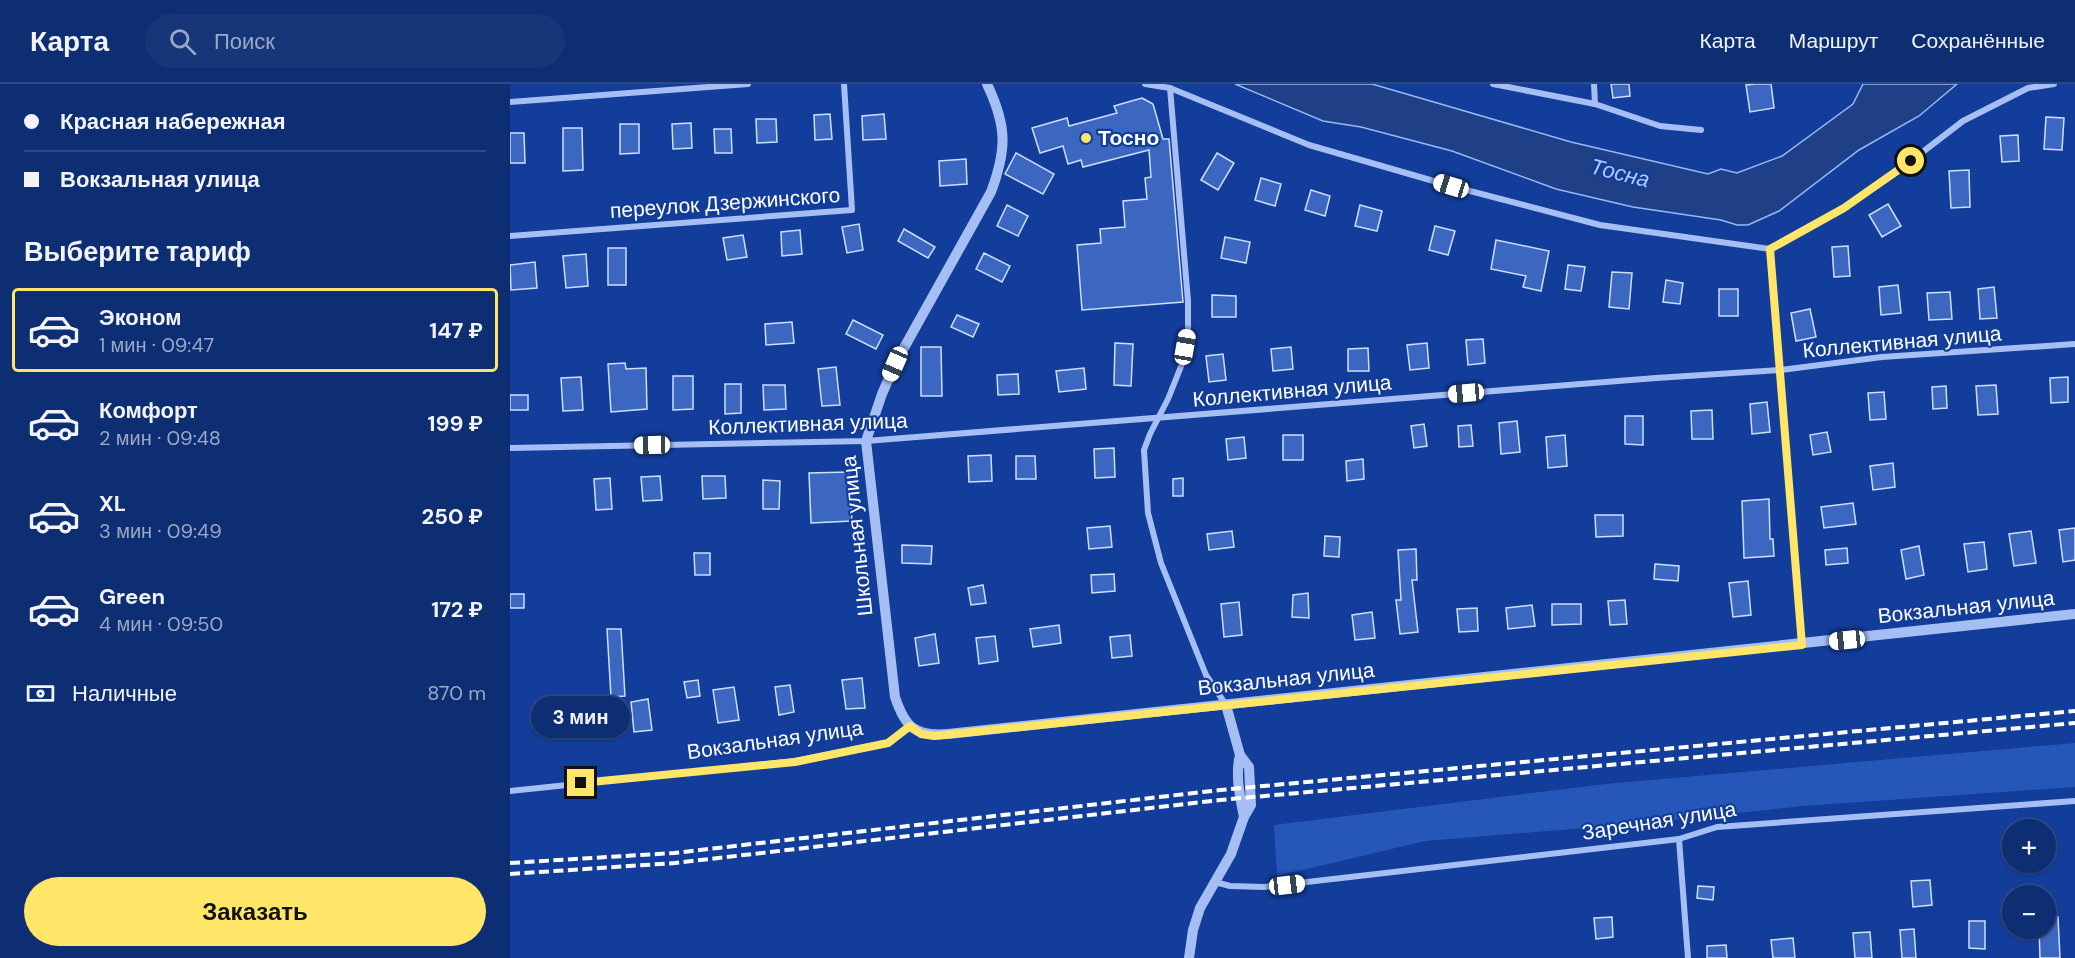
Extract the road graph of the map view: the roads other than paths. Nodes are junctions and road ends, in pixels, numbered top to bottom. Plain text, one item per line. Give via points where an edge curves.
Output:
1 (748, 84) edge
2 (844, 84) edge
3 (987, 84) edge
4 (1145, 84) edge
5 (1493, 84) edge
6 (1594, 84) edge
7 (2054, 84) edge
8 (1170, 88) junction
9 (510, 102) edge
10 (1595, 104) junction
11 (1701, 130) dead end
12 (510, 236) edge
13 (1770, 249) junction
14 (2075, 344) edge
15 (1781, 370) junction
16 (1159, 418) junction
17 (866, 441) junction
18 (510, 448) edge
19 (2075, 614) edge
20 (1802, 645) junction
21 (1226, 705) junction
22 (910, 726) junction
23 (510, 790) edge
24 (2075, 801) edge
25 (1679, 838) junction
26 (1215, 882) junction
27 (1189, 958) edge
28 (1688, 958) edge

1 - 9 street
2 - 12 street, переулок Дзержинского via 852,210
3 - 17 street, Школьная улица via 1002,125 1000,166 991,192 895,364
4 - 8 street
5 - 10 street
6 - 10 street
7 - 13 street via 2028,88 1963,121 1844,208
8 - 13 street via 1310,145 1451,186 1600,225
8 - 16 street via 1188,329 1182,364
10 - 11 street via 1660,126
13 - 15 street
14 - 15 street, Коллективная улица via 1882,357
15 - 16 street, Коллективная улица
15 - 20 street
16 - 17 street, Коллективная улица
16 - 21 street via 1144,450 1148,513 1161,563 1206,675
17 - 18 street, Коллективная улица
17 - 22 street, Школьная улица via 895,697
19 - 20 street, Вокзальная улица
20 - 21 street, Вокзальная улица
21 - 22 street, Вокзальная улица via 934,736 921,734
21 - 26 street via 1240,755 1237,766 1245,817
22 - 23 street, Вокзальная улица via 888,743 795,762
24 - 25 street, Заречная улица via 1717,827
25 - 26 street, Заречная улица via 1264,887
25 - 28 street
26 - 27 street via 1200,908

